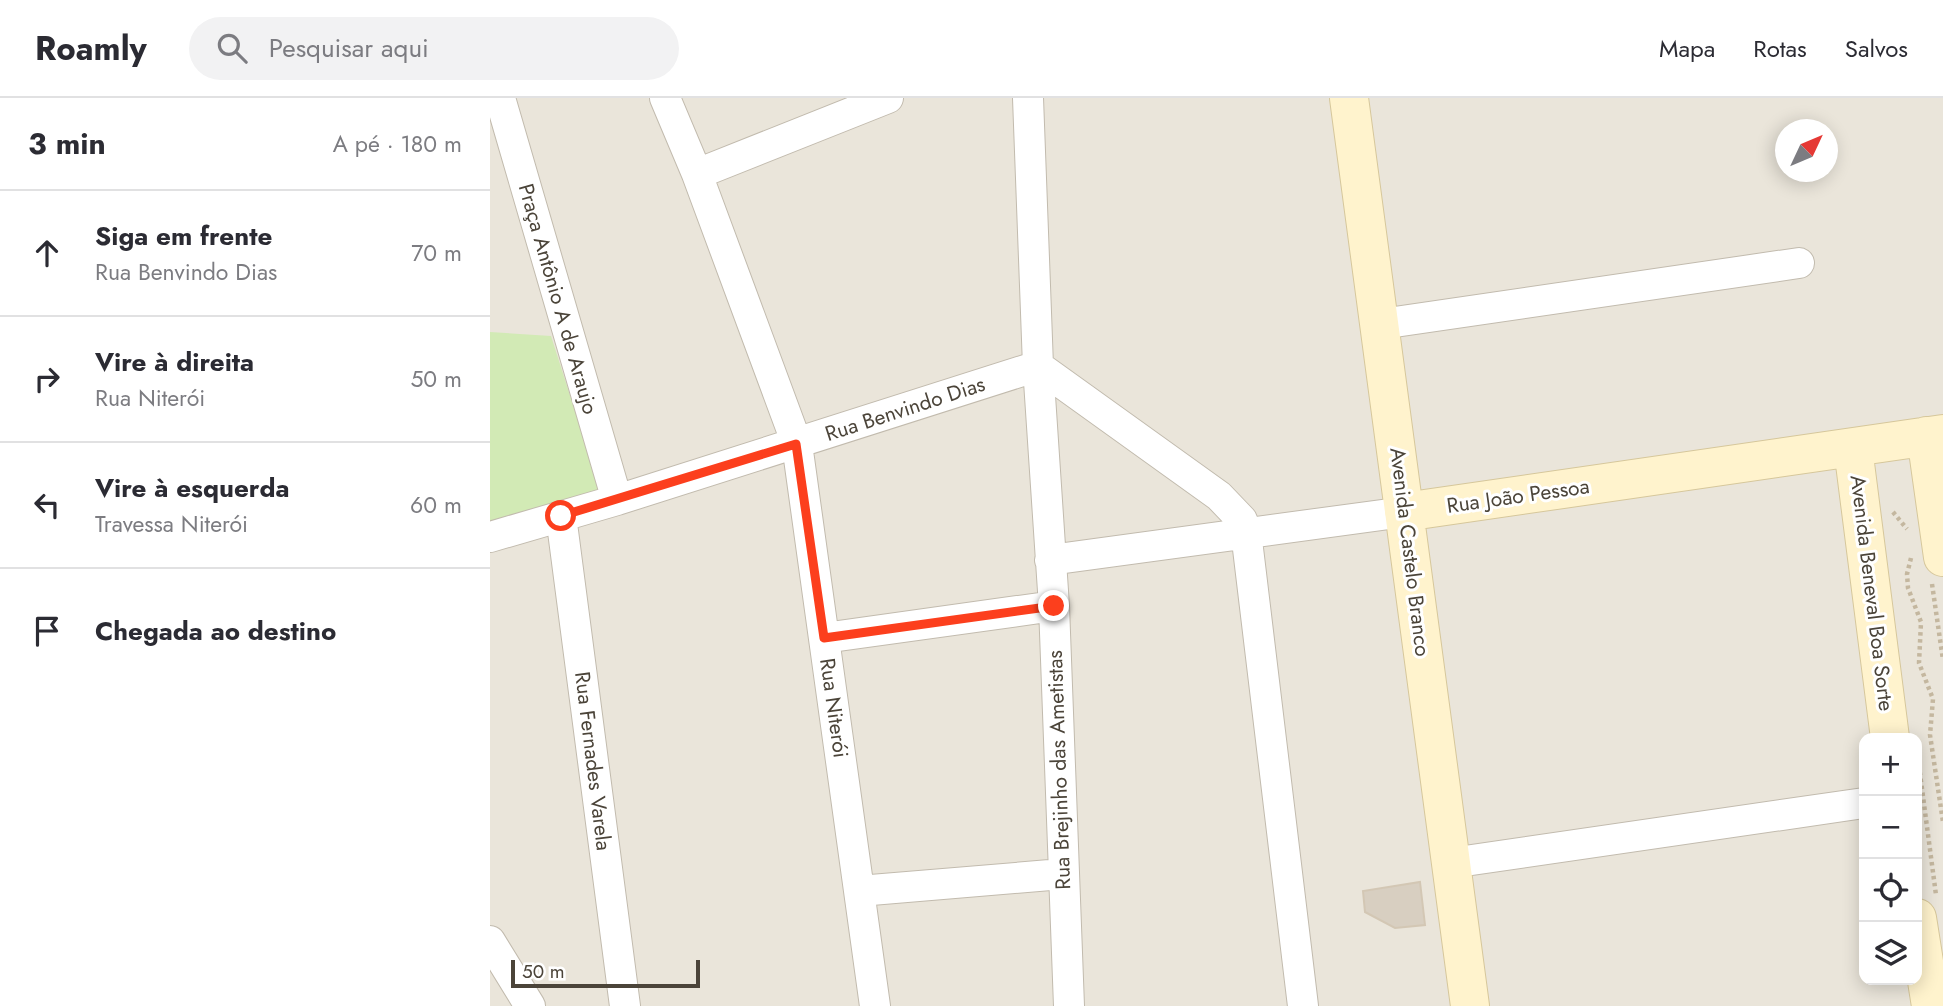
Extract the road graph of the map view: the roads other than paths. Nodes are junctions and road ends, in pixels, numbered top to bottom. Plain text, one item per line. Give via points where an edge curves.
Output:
1 (500, 98) edge
2 (665, 98) edge
3 (888, 98) edge
4 (1028, 98) edge
5 (1349, 98) edge
6 (697, 173) junction
7 (1799, 263) dead end
8 (1381, 324) junction
9 (1038, 366) junction
10 (1934, 435) edge
11 (796, 444) junction
12 (1853, 448) junction
13 (617, 500) junction
14 (1404, 512) junction
15 (561, 516) junction
16 (1246, 532) junction
17 (490, 537) edge
18 (1928, 552) edge
19 (1050, 560) junction
20 (1054, 606) junction
21 (824, 638) junction
22 (1889, 733) edge
23 (1859, 804) edge
24 (1451, 863) junction
25 (1062, 874) junction
26 (859, 891) junction
27 (1927, 909) edge
28 (490, 942) edge
29 (530, 1006) edge
30 (625, 1006) edge
31 (875, 1006) edge
32 (1069, 1006) edge
33 (1303, 1006) edge
34 (1470, 1006) edge
35 (1931, 1006) edge

1 - 13 street, Praça Antônio A de Araujo
2 - 6 street, Rua Niterói
3 - 6 street
4 - 9 street, Rua Brejinho das Ametistas
5 - 8 street, Avenida Castelo Branco
6 - 11 street, Rua Niterói
7 - 8 street
8 - 14 street, Avenida Castelo Branco
9 - 11 street, Rua Benvindo Dias
9 - 16 street via 1219,496 1242,520
9 - 19 street, Rua Brejinho das Ametistas
10 - 12 street, Rua João Pessoa
10 - 18 street
11 - 13 street, Rua Benvindo Dias
11 - 21 street, Rua Niterói
12 - 14 street, Rua João Pessoa
12 - 22 street, Avenida Beneval Boa Sorte
13 - 15 street, Rua Benvindo Dias
14 - 16 street, Rua João Pessoa
14 - 24 street, Avenida Castelo Branco
15 - 17 street, Rua Benvindo Dias
15 - 30 street, Rua Fernades Varela
16 - 19 street, Rua João Pessoa
16 - 33 street
19 - 20 street, Rua Brejinho das Ametistas
20 - 21 street
20 - 25 street, Rua Brejinho das Ametistas
21 - 26 street, Rua Niterói
23 - 24 street
24 - 34 street, Avenida Castelo Branco
25 - 26 street
25 - 32 street, Rua Brejinho das Ametistas
26 - 31 street, Rua Niterói
27 - 35 street
28 - 29 street

